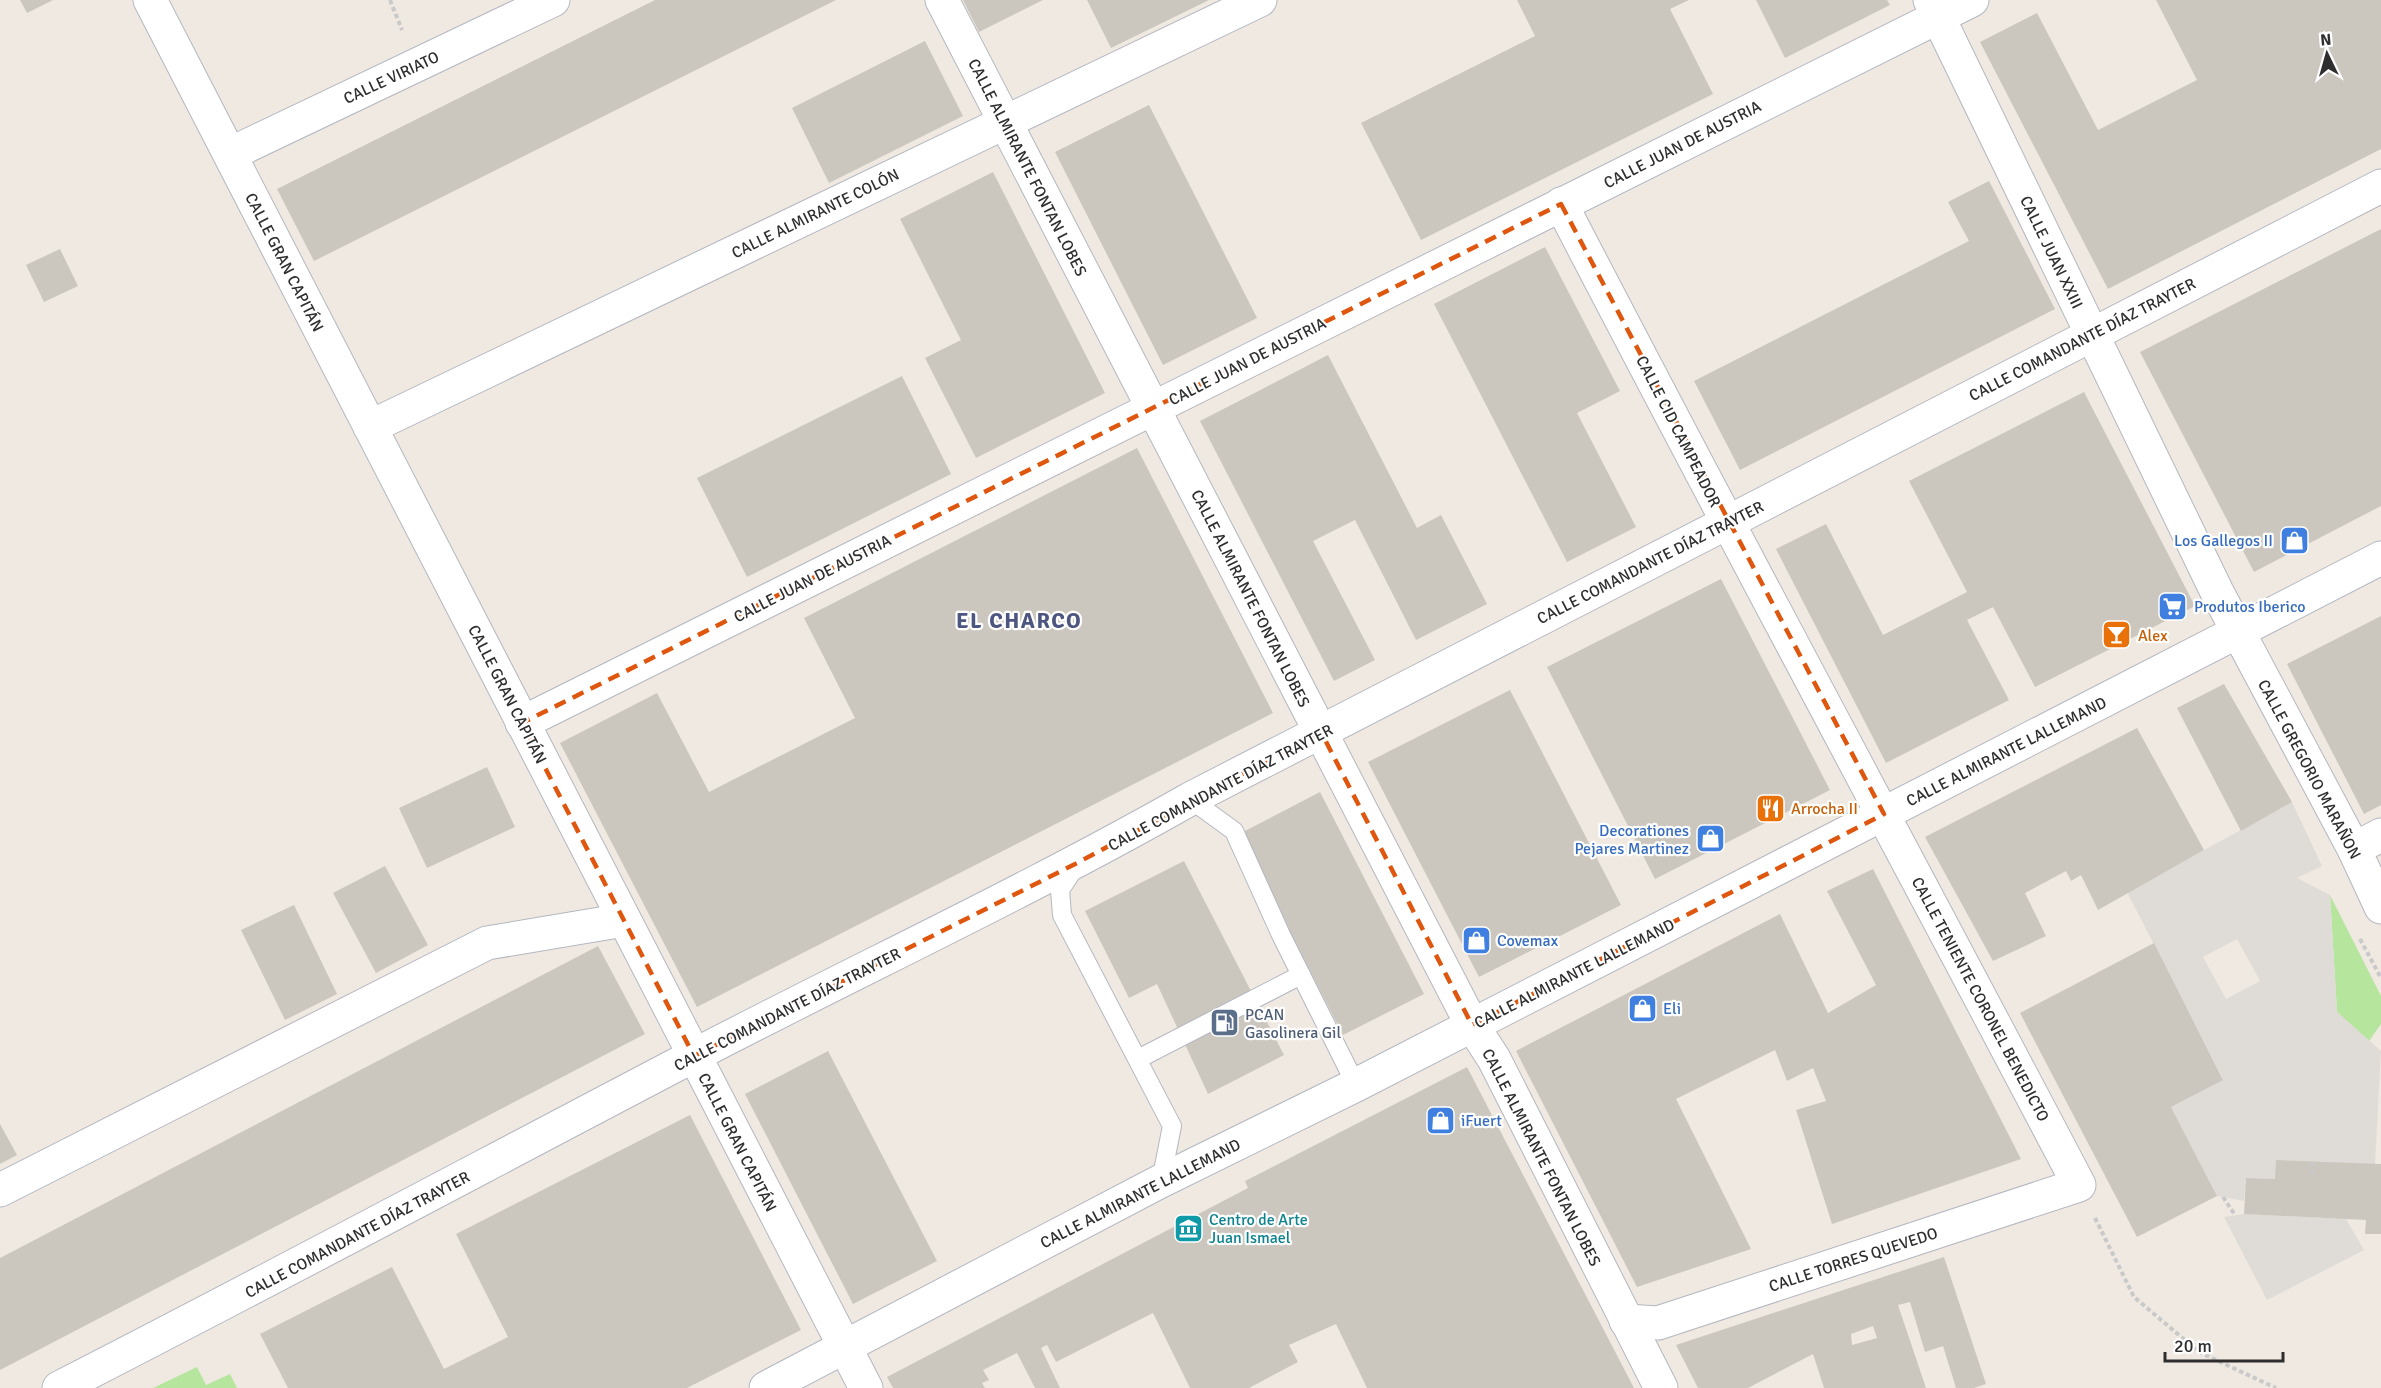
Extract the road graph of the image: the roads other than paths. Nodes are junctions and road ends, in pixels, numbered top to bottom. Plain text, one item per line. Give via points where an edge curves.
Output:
1 (150, 0) edge
2 (553, 0) edge
3 (942, 0) edge
4 (1260, 0) edge
5 (1972, 0) edge
6 (1934, 8) edge
7 (1005, 122) junction
8 (230, 154) junction
9 (2381, 186) edge
10 (1562, 204) junction
11 (2092, 334) junction
12 (1153, 408) junction
13 (370, 427) junction
14 (1726, 523) junction
15 (2381, 558) edge
16 (2238, 632) junction
17 (522, 723) junction
18 (1321, 732) junction
19 (1190, 799) junction
20 (1884, 814) junction
21 (2367, 842) edge
22 (1077, 863) junction
23 (2381, 906) edge
24 (624, 920) junction
25 (1301, 975) junction
26 (1472, 1025) junction
27 (694, 1056) junction
28 (1138, 1059) junction
29 (1356, 1085) junction
30 (1161, 1180) junction
31 (2079, 1185) joint
32 (0, 1190) edge
33 (1626, 1321) junction
34 (843, 1348) junction
35 (59, 1388) edge
36 (766, 1388) edge
37 (866, 1388) edge
38 (1661, 1388) edge

1 - 8 street, CALLE GRAN CAPITÁN
2 - 8 street, CALLE VIRIATO
3 - 7 street, CALLE ALMIRANTE FONTAN LOBES
4 - 7 street, CALLE ALMIRANTE COLÓN
5 - 6 street, CALLE JUAN DE AUSTRIA
6 - 10 street, CALLE JUAN DE AUSTRIA
6 - 11 street, CALLE JUAN XXIII
7 - 12 street, CALLE ALMIRANTE FONTAN LOBES
7 - 13 street, CALLE ALMIRANTE COLÓN
8 - 13 street, CALLE GRAN CAPITÁN
9 - 11 street, CALLE COMANDANTE DÍAZ TRAYTER
10 - 12 street, CALLE JUAN DE AUSTRIA
10 - 14 street, CALLE CID CAMPEADOR
11 - 14 street, CALLE COMANDANTE DÍAZ TRAYTER
11 - 16 street, CALLE JUAN XXIII
12 - 17 street, CALLE JUAN DE AUSTRIA
12 - 18 street, CALLE ALMIRANTE FONTAN LOBES
13 - 17 street, CALLE GRAN CAPITÁN
14 - 18 street, CALLE COMANDANTE DÍAZ TRAYTER
14 - 20 street, CALLE CID CAMPEADOR
15 - 16 street, CALLE ALMIRANTE LALLEMAND
16 - 20 street, CALLE ALMIRANTE LALLEMAND
16 - 21 street, CALLE GREGORIO MARAÑON
17 - 24 street, CALLE GRAN CAPITÁN
18 - 19 street, CALLE COMANDANTE DÍAZ TRAYTER
18 - 26 street, CALLE ALMIRANTE FONTAN LOBES
19 - 22 street, CALLE COMANDANTE DÍAZ TRAYTER
19 - 25 lane via 1234,831
20 - 26 street, CALLE ALMIRANTE LALLEMAND
20 - 31 street, CALLE TENIENTE CORONEL BENEDICTO
21 - 23 street, CALLE GREGORIO MARAÑON
22 - 27 street, CALLE COMANDANTE DÍAZ TRAYTER
22 - 28 lane via 1060,890 1062,915
24 - 27 street, CALLE GRAN CAPITÁN
24 - 32 street via 488,943
25 - 28 lane
25 - 29 lane
26 - 29 street, CALLE ALMIRANTE LALLEMAND
26 - 33 street, CALLE ALMIRANTE FONTAN LOBES via 1494,1059
27 - 34 street, CALLE GRAN CAPITÁN
27 - 35 street, CALLE COMANDANTE DÍAZ TRAYTER
28 - 30 lane via 1172,1126
29 - 30 street, CALLE ALMIRANTE LALLEMAND
30 - 34 street, CALLE ALMIRANTE LALLEMAND
31 - 33 street, CALLE TORRES QUEVEDO via 1658,1323
33 - 38 street, CALLE ALMIRANTE FONTAN LOBES
34 - 36 street, CALLE ALMIRANTE LALLEMAND
34 - 37 street, CALLE GRAN CAPITÁN

